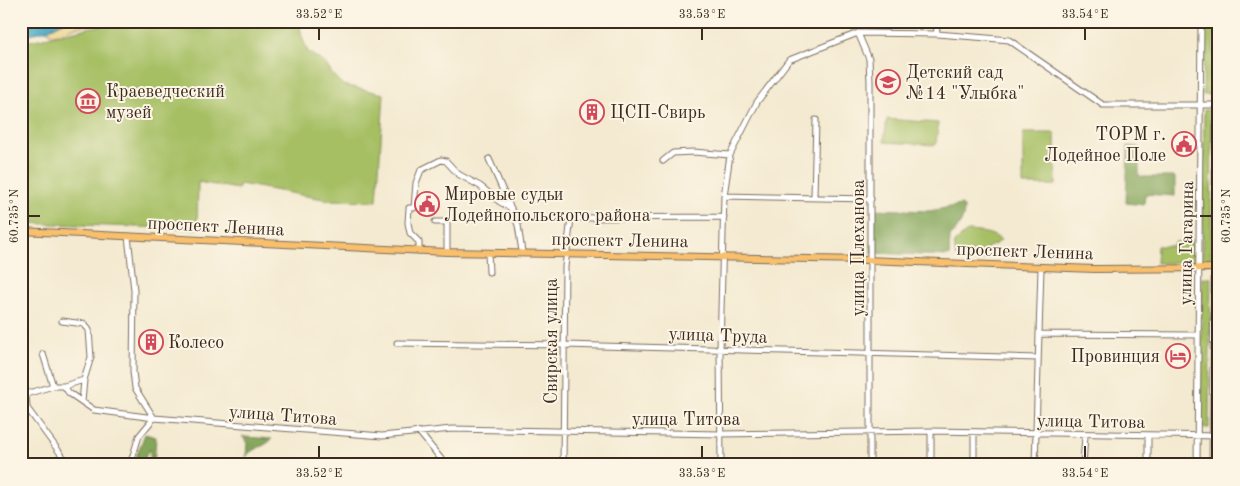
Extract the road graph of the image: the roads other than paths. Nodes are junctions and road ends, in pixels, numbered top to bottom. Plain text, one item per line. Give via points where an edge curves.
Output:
1 (936, 21) edge
2 (1201, 21) edge
3 (1217, 21) edge
4 (858, 33) junction
5 (937, 34) junction
6 (1201, 105) junction
7 (1215, 106) junction
8 (816, 120) dead end
9 (730, 155) junction
10 (489, 159) dead end
11 (663, 161) dead end
12 (724, 196) junction
13 (814, 196) junction
14 (871, 199) junction
15 (511, 208) junction
16 (724, 217) junction
17 (435, 222) dead end
18 (21, 231) edge
19 (128, 236) junction
20 (419, 251) junction
21 (447, 252) junction
22 (522, 252) junction
23 (488, 253) junction
24 (567, 253) junction
25 (724, 257) junction
26 (872, 260) junction
27 (1040, 268) junction
28 (1216, 268) edge
29 (1199, 269) junction
30 (489, 272) dead end
31 (62, 321) dead end
32 (1039, 334) junction
33 (1198, 335) junction
34 (397, 343) dead end
35 (565, 345) junction
36 (720, 349) junction
37 (872, 353) junction
38 (43, 354) dead end
39 (1038, 358) junction
40 (84, 380) junction
41 (21, 386) edge
42 (53, 386) junction
43 (64, 386) junction
44 (26, 394) junction
45 (82, 402) junction
46 (154, 418) junction
47 (931, 431) junction
48 (419, 432) junction
49 (564, 432) junction
50 (871, 432) junction
51 (974, 432) junction
52 (722, 434) junction
53 (1036, 434) junction
54 (1085, 435) junction
55 (1148, 436) junction
56 (1197, 436) junction
57 (1219, 436) edge
58 (1212, 437) junction
59 (69, 465) edge
60 (130, 465) edge
61 (446, 465) edge
62 (563, 465) edge
63 (721, 465) edge
64 (870, 465) edge
65 (932, 465) edge
66 (974, 465) edge
67 (1036, 465) edge
68 (1084, 465) edge
69 (1148, 465) edge
70 (1197, 465) edge
71 (1212, 465) edge

1 - 5 street
2 - 6 street, улица Гагарина
3 - 7 street, улица Гагарина
4 - 5 street
4 - 9 street via 789,60 757,102
4 - 14 street, улица Плеханова via 868,59
5 - 6 street via 1009,40 1103,105
6 - 7 street
6 - 29 street, улица Гагарина
7 - 28 street, улица Гагарина
8 - 13 street
9 - 11 street via 673,153
9 - 12 street
10 - 15 street
12 - 13 street
12 - 16 street
13 - 14 street
14 - 26 street, улица Плеханова
15 - 20 street via 458,174 446,161 433,163 421,170 416,183 414,208 409,208 410,233 419,242
15 - 22 street via 518,225
16 - 24 street, Свирская улица via 571,218
16 - 25 street
17 - 21 street via 447,222
18 - 19 main road, проспект Ленина
19 - 20 main road, проспект Ленина
19 - 46 street via 134,290 135,388
20 - 21 main road, проспект Ленина
21 - 23 main road, проспект Ленина
22 - 23 main road, проспект Ленина
22 - 24 main road, проспект Ленина
23 - 30 street
24 - 25 main road, проспект Ленина
24 - 35 street, Свирская улица
25 - 26 main road, проспект Ленина
25 - 36 street
26 - 27 main road, проспект Ленина
26 - 37 street, улица Плеханова
27 - 29 main road, проспект Ленина
27 - 32 street
28 - 29 main road, проспект Ленина
28 - 58 street, улица Гагарина
29 - 33 street, улица Гагарина
31 - 40 street via 84,324 89,330 91,357
32 - 33 street
32 - 39 street
33 - 56 street, улица Гагарина
34 - 35 street, улица Труда
35 - 36 street, улица Труда
35 - 49 street, Свирская улица
36 - 37 street, улица Труда
36 - 52 street
37 - 39 street, улица Труда
37 - 50 street, улица Плеханова
38 - 42 street
39 - 53 street
40 - 43 street
40 - 45 street
41 - 44 street
42 - 43 street
42 - 44 street
43 - 45 street, улица Титова via 69,394
44 - 59 street via 27,408
45 - 46 street, улица Титова via 94,410
46 - 48 street, улица Титова via 382,436
46 - 60 street via 139,436
47 - 50 street, улица Титова
47 - 51 street, улица Титова
47 - 65 street
48 - 49 street, улица Титова via 452,429
48 - 61 street
49 - 52 street, улица Титова
49 - 62 street, Свирская улица
50 - 52 street, улица Титова
50 - 64 street, улица Плеханова
51 - 53 street, улица Титова
51 - 66 street
52 - 63 street
53 - 54 street, улица Титова
53 - 67 street
54 - 55 street, улица Титова
54 - 68 street
55 - 56 street, улица Титова
55 - 69 street
56 - 58 street, улица Титова
56 - 70 street, улица Гагарина
57 - 58 street, улица Титова
58 - 71 street, улица Гагарина

